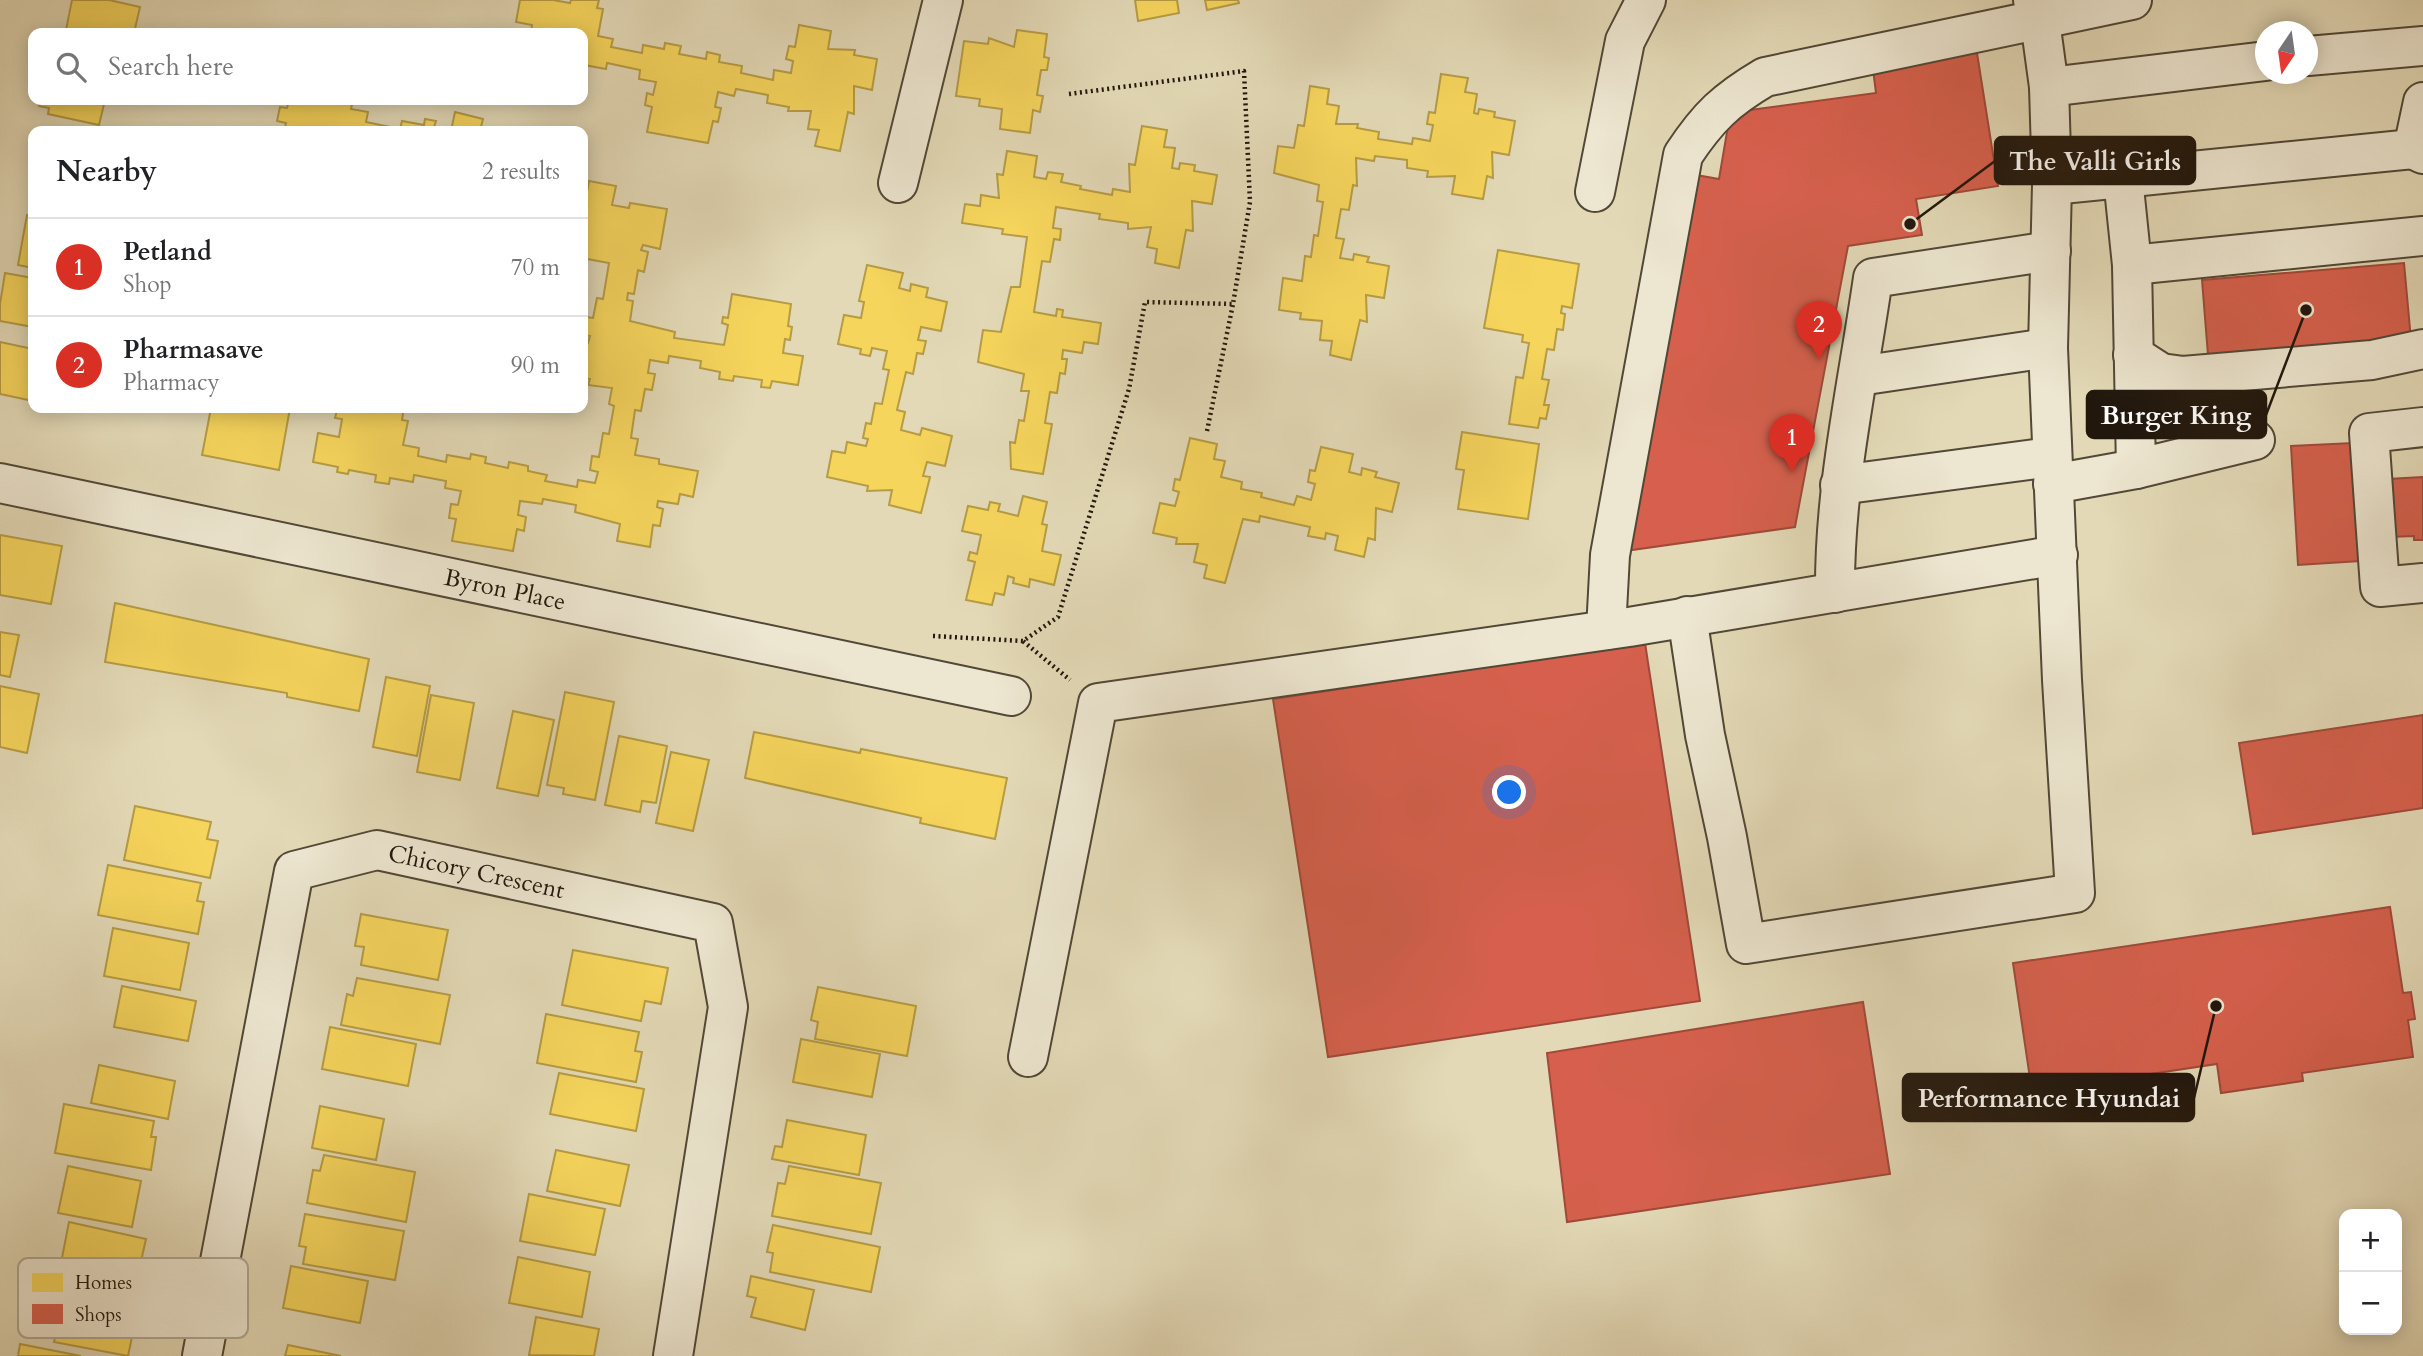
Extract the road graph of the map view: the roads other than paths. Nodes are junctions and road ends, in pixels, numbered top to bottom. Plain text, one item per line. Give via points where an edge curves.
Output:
1 (943, 0) edge
2 (1646, 0) edge
3 (2132, 0) edge
4 (2036, 10) edge
5 (2423, 46) edge
6 (2318, 55) edge
7 (2255, 62) edge
8 (2049, 87) junction
9 (2420, 129) edge
10 (2123, 178) junction
11 (898, 183) dead end
12 (2052, 185) junction
13 (1595, 192) dead end
14 (2423, 236) edge
15 (2051, 251) junction
16 (2132, 265) junction
17 (2048, 348) junction
18 (2423, 349) edge
19 (2133, 355) junction
20 (1859, 376) junction
21 (2423, 426) edge
22 (2255, 440) dead end
23 (2136, 469) junction
24 (2052, 470) junction
25 (0, 483) edge
26 (1840, 485) junction
27 (2058, 555) junction
28 (2423, 583) edge
29 (1835, 593) junction
30 (1687, 616) junction
31 (1606, 630) junction
32 (1011, 696) dead end
33 (1028, 1058) dead end
34 (221, 1258) edge
35 (205, 1338) edge
36 (202, 1356) edge
37 (673, 1356) edge

1 - 11 street
2 - 13 street via 1625,41
3 - 4 street
4 - 8 street
4 - 31 street via 1765,77 1733,96 1703,125 1683,155 1610,555
5 - 6 street
7 - 8 street
8 - 12 street
9 - 10 street
10 - 12 street
10 - 16 street
12 - 15 street
14 - 16 street
15 - 17 street
15 - 20 street via 1873,278
16 - 19 street
17 - 20 street
17 - 24 street
18 - 19 street via 2372,360 2183,376 2161,373
19 - 23 street
20 - 26 street
21 - 28 street via 2370,433 2380,587
22 - 23 street
23 - 24 street
24 - 26 street
24 - 27 street
25 - 32 street, Byron Place
26 - 29 street
27 - 29 street
27 - 30 street via 2075,893 2032,901 1745,944 1704,735
29 - 30 street
30 - 31 street
31 - 33 street via 1098,703
34 - 37 street, Chicory Crescent via 294,871 377,850 713,923 728,1007
35 - 36 street, Chicory Crescent

